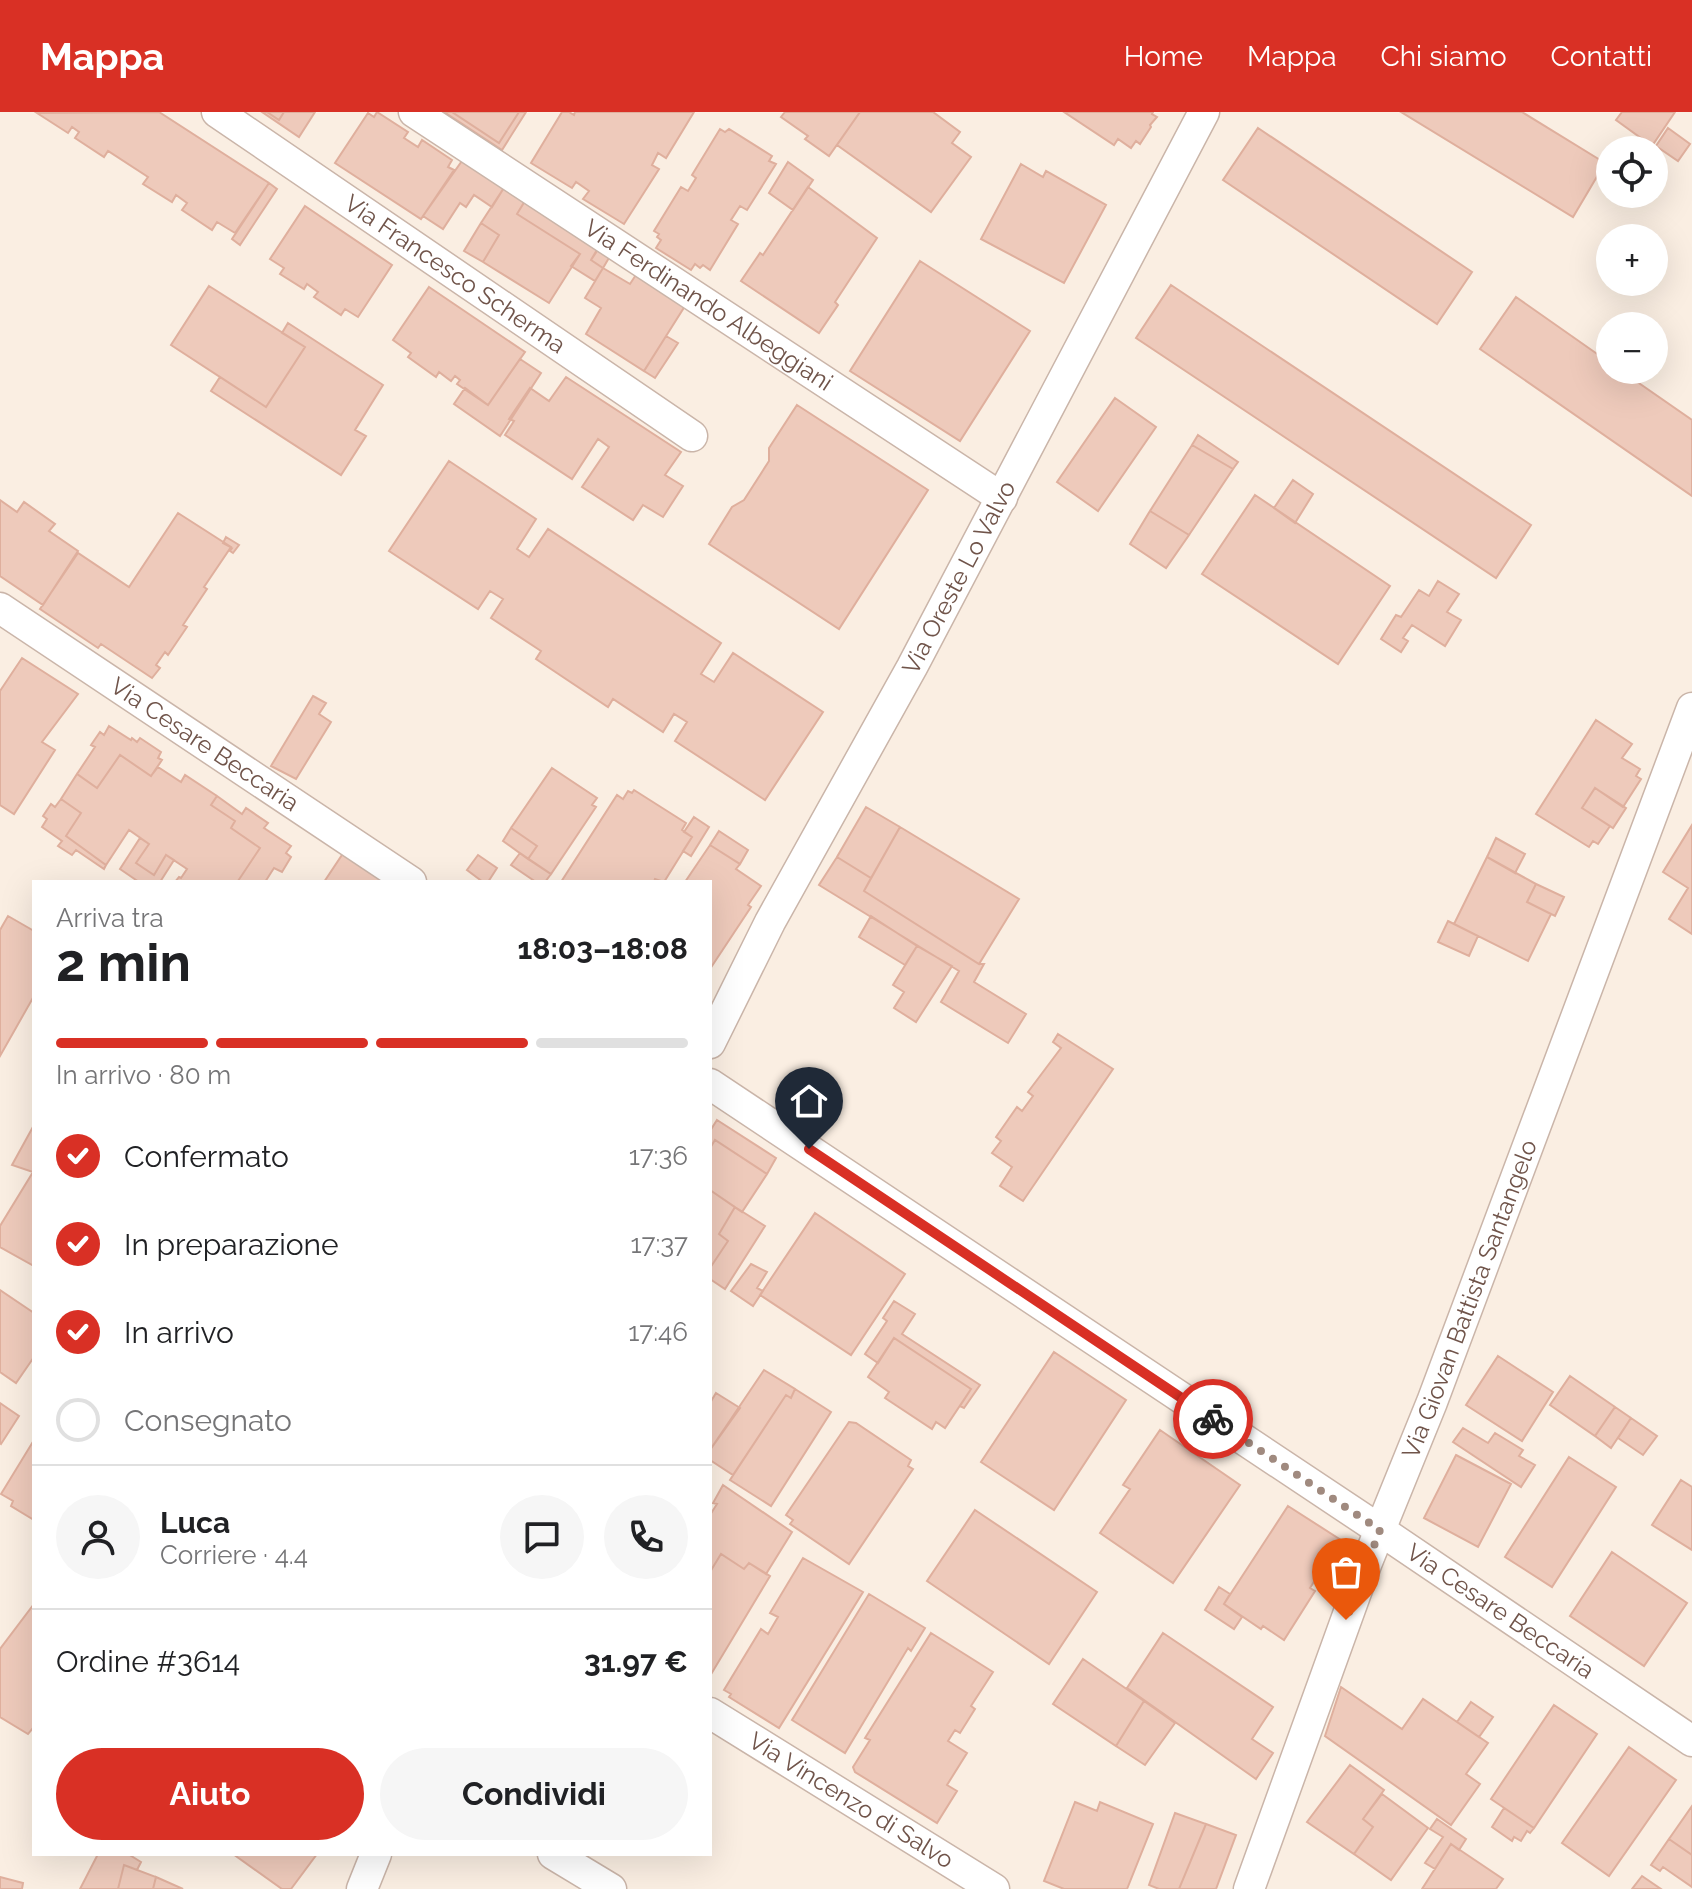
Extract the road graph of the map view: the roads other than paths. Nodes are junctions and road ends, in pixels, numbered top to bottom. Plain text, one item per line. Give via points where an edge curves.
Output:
1 (217, 112) edge
2 (414, 112) edge
3 (1204, 112) edge
4 (692, 436) dead end
5 (1002, 498) junction
6 (0, 608) edge
7 (1690, 720) edge
8 (408, 880) edge
9 (712, 1039) edge
10 (712, 1085) edge
11 (1380, 1530) junction
12 (712, 1714) edge
13 (1692, 1741) edge
14 (375, 1856) edge
15 (556, 1856) edge
16 (362, 1889) edge
17 (611, 1889) edge
18 (994, 1889) edge
19 (1249, 1889) edge

1 - 4 street, Via Francesco Scherma
2 - 5 street, Via Ferdinando Albeggiani
3 - 5 street, Via Oreste Lo Valvo
5 - 9 street, Via Oreste Lo Valvo via 770,922
6 - 8 street, Via Cesare Beccaria
7 - 11 street, Via Giovan Battista Santangelo
10 - 11 street, Via Cesare Beccaria
11 - 13 street, Via Cesare Beccaria
11 - 19 street, Via Giovan Battista Santangelo
12 - 18 street, Via Vincenzo di Salvo
14 - 16 street
15 - 17 street

